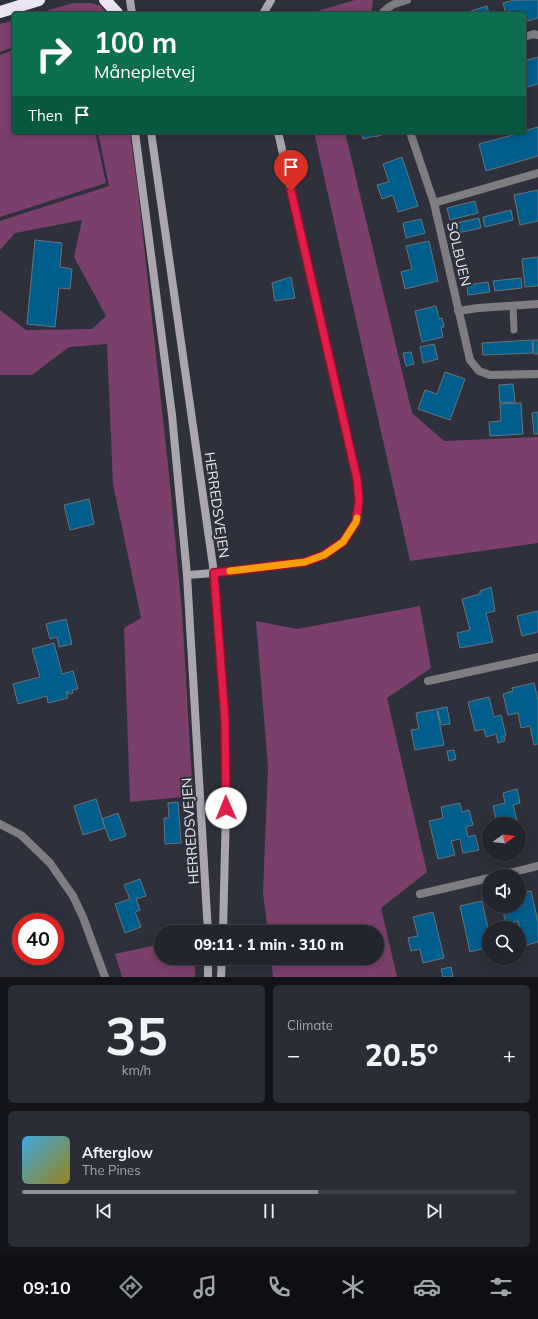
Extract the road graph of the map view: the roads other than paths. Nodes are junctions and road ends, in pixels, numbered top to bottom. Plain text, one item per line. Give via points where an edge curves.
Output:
1 (40, 0) edge
2 (105, 0) edge
3 (114, 0) edge
4 (130, 0) edge
5 (271, 0) edge
6 (407, 0) edge
7 (0, 12) edge
8 (115, 12) edge
9 (117, 12) edge
10 (132, 12) edge
11 (264, 12) edge
12 (384, 12) edge
13 (538, 35) edge
14 (526, 36) edge
15 (135, 134) edge
16 (151, 134) edge
17 (278, 134) edge
18 (411, 134) edge
19 (538, 173) edge
20 (434, 203) junction
21 (538, 304) edge
22 (513, 306) junction
23 (458, 310) junction
24 (514, 330) dead end
25 (538, 374) edge
26 (214, 573) junction
27 (187, 575) junction
28 (538, 657) edge
29 (428, 681) dead end
30 (0, 824) edge
31 (538, 866) edge
32 (526, 869) edge
33 (482, 880) edge
34 (420, 894) dead end
35 (208, 925) edge
36 (222, 925) edge
37 (208, 965) edge
38 (222, 965) edge
39 (105, 977) edge
40 (208, 977) edge
41 (221, 977) edge

1 - 7 highway
2 - 8 highway
3 - 9 street
4 - 10 street
5 - 11 street
6 - 12 street via 394,4
13 - 14 street
15 - 27 street, HERREDSVEJEN via 172,415
16 - 26 street, HERREDSVEJEN
17 - 26 street via 357,479 359,501 356,522 343,542 324,555 305,562
18 - 20 street, SOLBUEN
19 - 20 street
20 - 23 street, SOLBUEN
21 - 22 street
22 - 23 street
22 - 24 lane
23 - 25 street, SOLBUEN via 470,360 479,371 490,375
26 - 27 street
26 - 36 street, HERREDSVEJEN via 225,720 226,808
27 - 35 street, HERREDSVEJEN
28 - 29 street
30 - 39 street via 21,835 50,863 83,917
31 - 32 street
33 - 34 street
37 - 40 street
38 - 41 street

